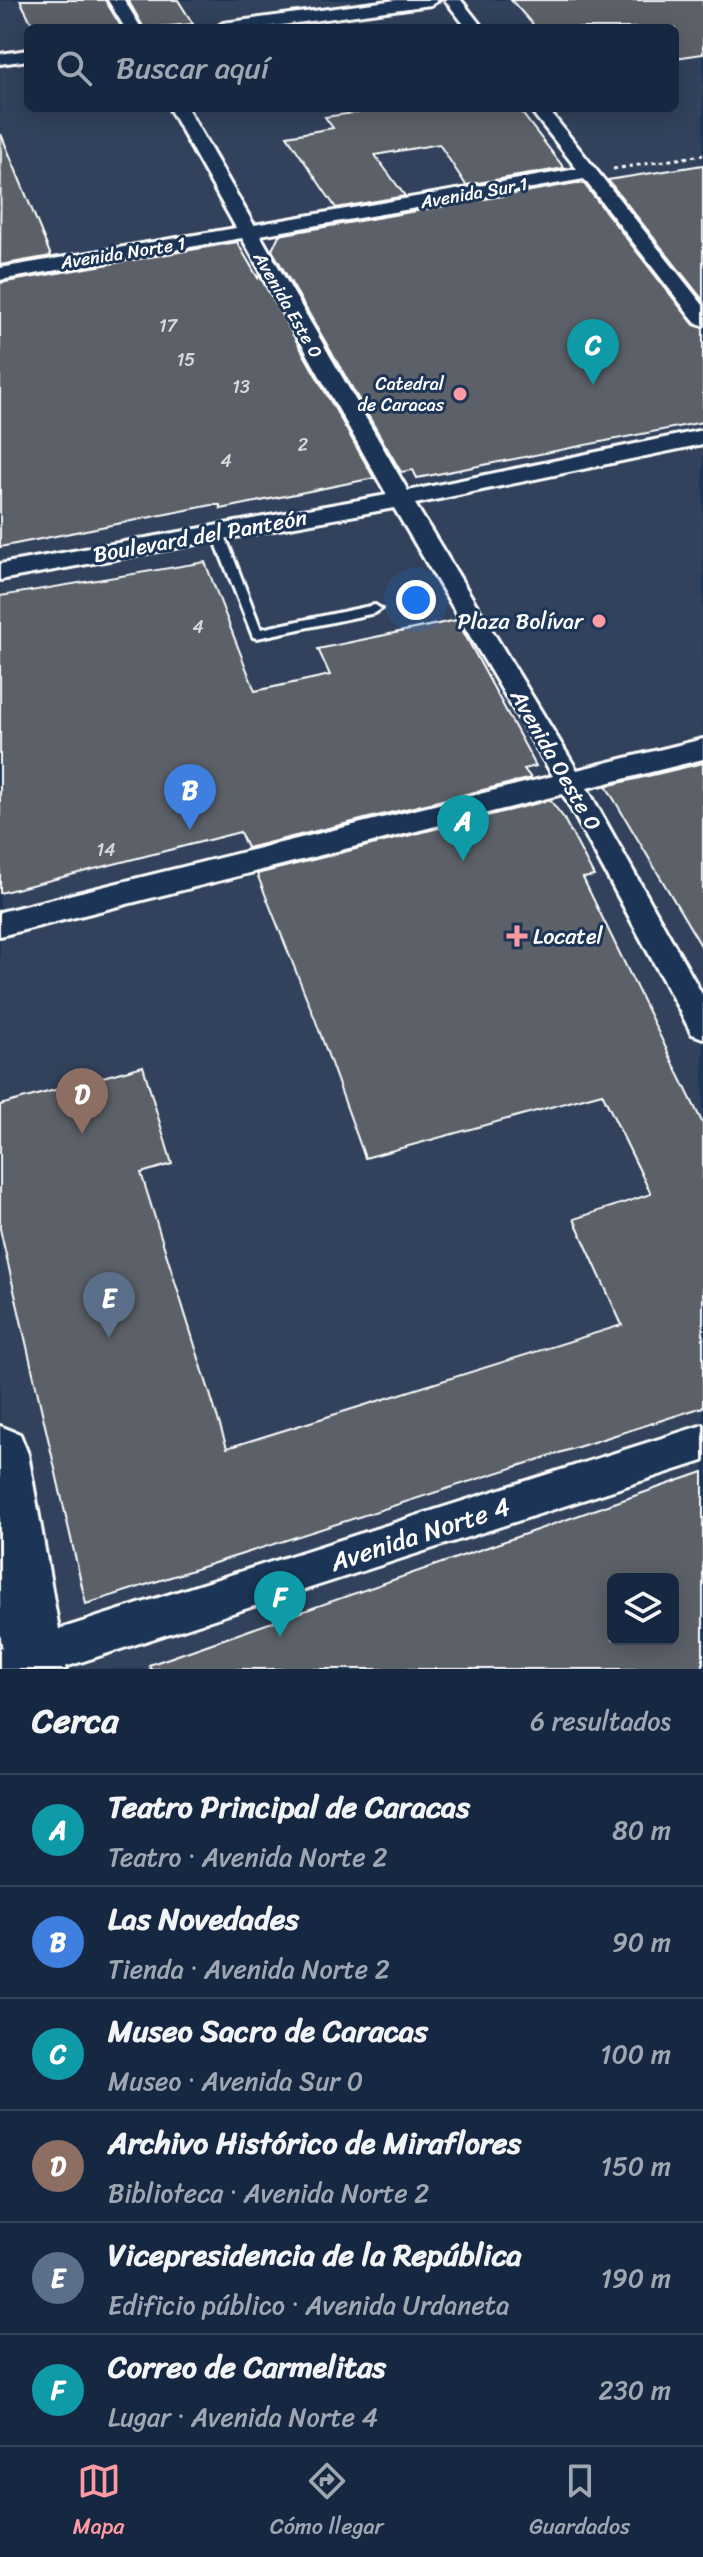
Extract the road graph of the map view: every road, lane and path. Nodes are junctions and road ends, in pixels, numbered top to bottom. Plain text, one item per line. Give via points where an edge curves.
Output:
1 (116, 0) edge
2 (431, 0) edge
3 (453, 0) edge
4 (131, 24) edge
5 (253, 24) edge
6 (472, 24) edge
7 (24, 56) edge
8 (0, 59) edge
9 (180, 112) edge
10 (541, 112) edge
11 (703, 155) edge
12 (588, 173) junction
13 (246, 233) junction
14 (0, 274) edge
15 (703, 319) edge
16 (703, 437) edge
17 (401, 500) junction
18 (218, 533) junction
19 (0, 572) edge
20 (375, 609) dead end
21 (703, 749) edge
22 (573, 771) junction
23 (0, 924) edge
24 (703, 1025) edge
25 (703, 1443) edge
26 (0, 1454) edge
27 (24, 1665) edge

1 - 4 street
2 - 5 street
3 - 6 street
7 - 8 street
9 - 13 street, Avenida Este 0
10 - 12 street
11 - 12 path
12 - 13 street, Avenida Sur 1
12 - 15 street
13 - 14 street, Avenida Norte 1
13 - 17 street, Avenida Este 0
16 - 17 street, Boulevard del Panteón
17 - 18 street, Boulevard del Panteón
17 - 22 street, Avenida Oeste 0
18 - 19 street, Boulevard del Panteón
18 - 20 lane via 257,634
21 - 22 street
22 - 23 street
22 - 24 street, Avenida Oeste 0
25 - 27 street, Avenida Norte 4
26 - 27 main road

